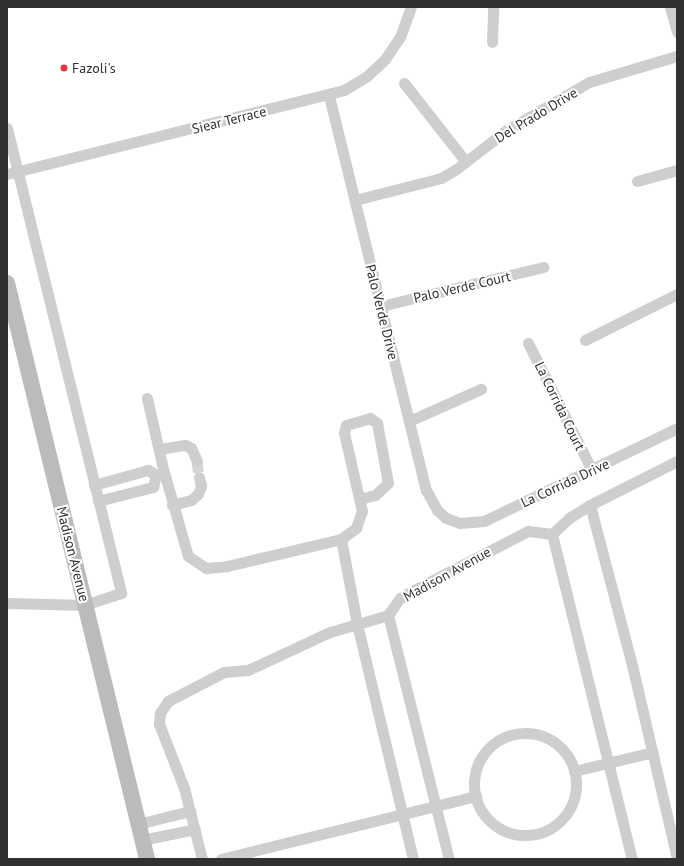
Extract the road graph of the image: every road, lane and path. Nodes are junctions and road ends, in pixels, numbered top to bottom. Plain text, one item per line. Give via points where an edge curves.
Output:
1 (411, 7) edge
2 (492, 7) edge
3 (670, 7) edge
4 (677, 32) edge
5 (492, 42) dead end
6 (677, 56) edge
7 (404, 83) dead end
8 (329, 96) junction
9 (7, 128) edge
10 (466, 162) junction
11 (677, 170) edge
12 (12, 173) edge
13 (637, 181) dead end
14 (355, 200) junction
15 (543, 267) dead end
16 (7, 283) edge
17 (677, 294) edge
18 (381, 306) junction
19 (585, 340) dead end
20 (528, 342) dead end
21 (481, 389) dead end
22 (147, 398) dead end
23 (409, 421) junction
24 (677, 428) edge
25 (159, 449) junction
26 (196, 461) tunnel mouth
27 (677, 461) edge
28 (592, 470) junction
29 (160, 474) junction
30 (199, 477) tunnel mouth
31 (94, 485) junction
32 (360, 499) junction
33 (98, 501) junction
34 (172, 505) junction
35 (590, 505) junction
36 (449, 519) joint
37 (552, 534) junction
38 (341, 539) junction
39 (7, 603) edge
40 (85, 605) junction
41 (388, 615) junction
42 (357, 624) junction
43 (653, 752) junction
44 (610, 764) junction
45 (574, 771) junction
46 (476, 796) junction
47 (436, 806) junction
48 (190, 811) junction
49 (402, 814) junction
50 (195, 829) junction
51 (140, 832) junction
52 (677, 854) edge
53 (147, 859) edge
54 (202, 859) edge
55 (221, 859) edge
56 (413, 859) edge
57 (449, 859) edge
58 (632, 859) edge

1 - 8 street, Siear Terrace via 400,37 385,59 358,82
2 - 5 street
3 - 4 street
6 - 10 street, Del Prado Drive via 589,82 507,130
7 - 10 street
8 - 12 street, Siear Terrace
8 - 14 street, Palo Verde Drive
9 - 12 street
10 - 14 street, Del Prado Drive via 434,180
11 - 13 street
12 - 31 street
14 - 18 street, Palo Verde Drive
15 - 18 street, Palo Verde Court
16 - 40 main road, Madison Avenue
17 - 19 street
18 - 23 street, Palo Verde Drive
20 - 28 street, La Corrida Court
21 - 23 street
22 - 25 street
23 - 36 street, Palo Verde Drive via 428,498 437,510
24 - 28 street, La Corrida Drive
25 - 26 street via 185,445 191,448
25 - 29 street
27 - 35 street
28 - 36 street, La Corrida Drive via 484,521 468,524
29 - 31 street via 148,470
29 - 33 street via 153,487
29 - 34 street
30 - 34 street via 201,486 198,494 191,500
31 - 33 street
32 - 32 street via 344,433 346,424 370,418 377,423 388,483 375,495
32 - 38 street via 362,511 356,528
33 - 40 street via 121,593
34 - 38 street via 188,556 206,568 227,566
35 - 37 street via 569,518
35 - 43 street
37 - 41 street, Madison Avenue via 528,531 400,598
37 - 44 street
38 - 42 street
39 - 40 street
40 - 51 main road, Madison Avenue
41 - 42 street
41 - 47 street
42 - 48 street via 330,632 248,670 224,672 168,701 160,713 159,724 178,769
42 - 49 street
43 - 44 street
43 - 52 street
44 - 45 street
44 - 58 street
45 - 46 street via 566,754 548,739 531,734 512,735 496,742 480,761 474,778
45 - 46 street via 576,791 569,810 556,825 538,833 518,834 499,828 484,814
46 - 47 street
47 - 49 street
47 - 57 street
48 - 50 street
48 - 51 street
49 - 55 street
49 - 56 street
50 - 51 street
50 - 54 street
51 - 53 main road, Madison Avenue

